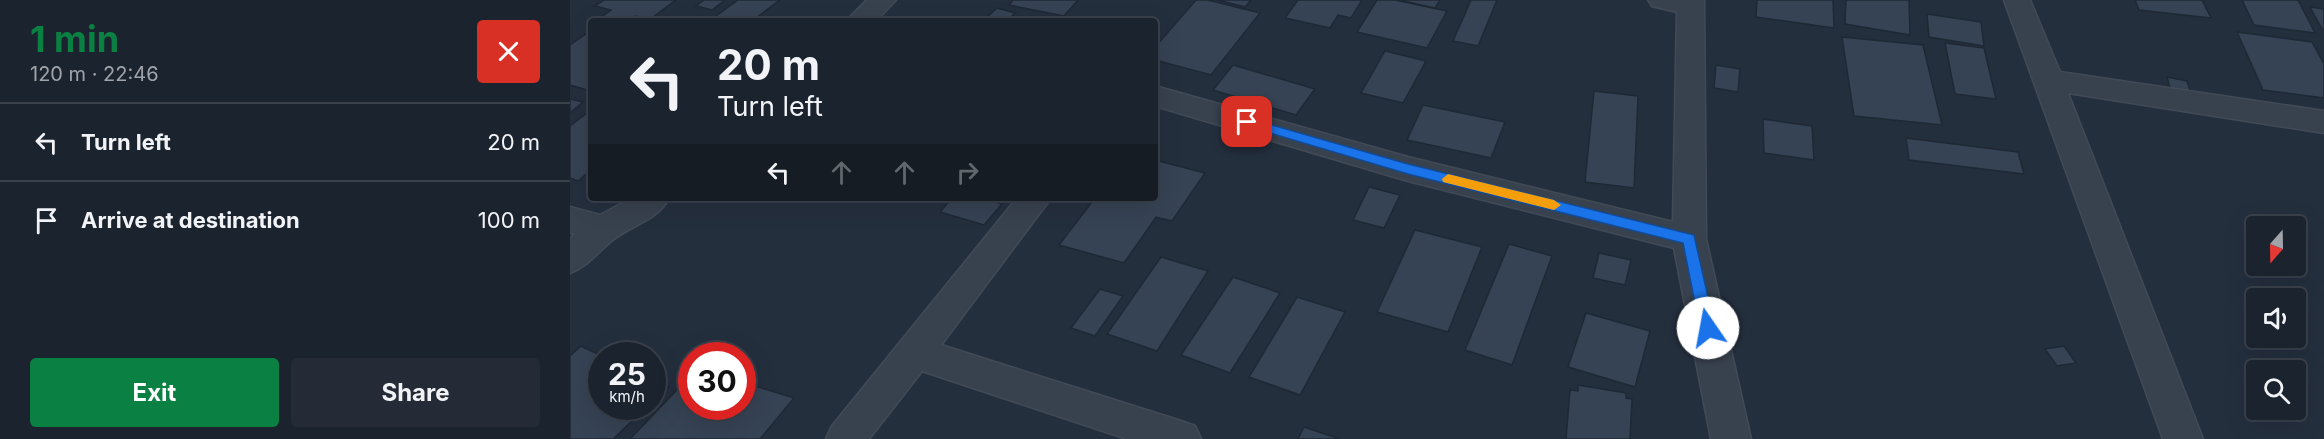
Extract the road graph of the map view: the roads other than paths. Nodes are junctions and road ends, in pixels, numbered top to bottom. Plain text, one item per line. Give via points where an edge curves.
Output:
1 (2017, 0) edge
2 (1680, 2) edge
3 (2049, 80) junction
4 (1158, 97) edge
5 (2324, 122) edge
6 (650, 201) edge
7 (1033, 201) edge
8 (570, 220) edge
9 (603, 229) junction
10 (1689, 239) junction
11 (570, 259) edge
12 (913, 352) junction
13 (846, 439) edge
14 (1181, 439) edge
15 (1731, 439) edge
16 (2183, 439) edge

1 - 3 street
2 - 10 street
3 - 5 street
3 - 16 street
4 - 10 street via 1408,169
6 - 9 street
7 - 12 street
8 - 9 street
9 - 11 street
10 - 15 street
12 - 13 street
12 - 14 street

